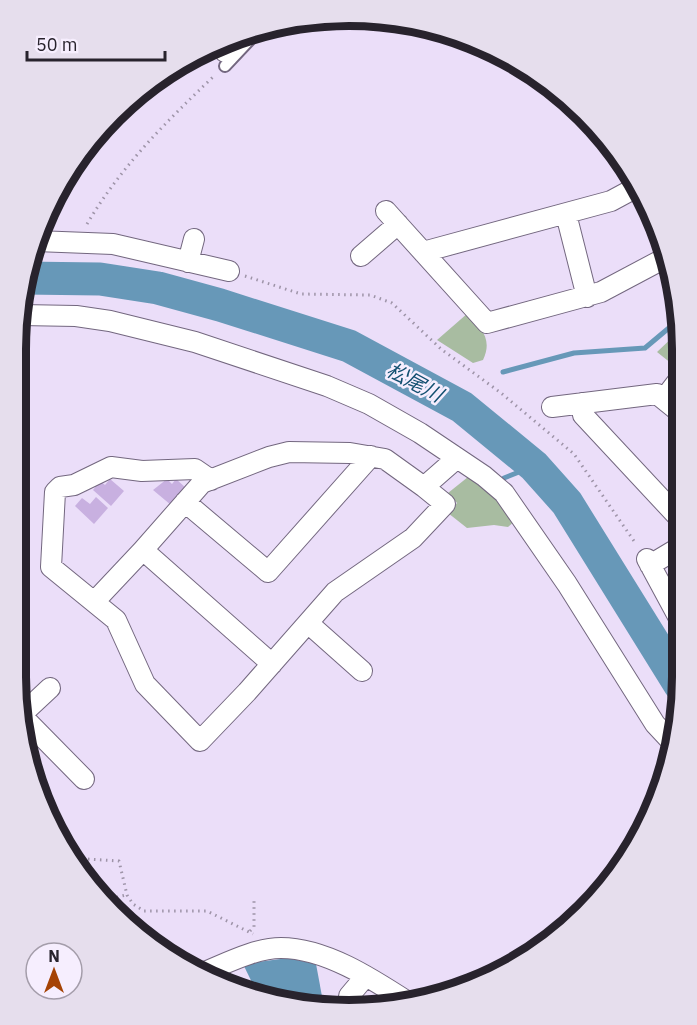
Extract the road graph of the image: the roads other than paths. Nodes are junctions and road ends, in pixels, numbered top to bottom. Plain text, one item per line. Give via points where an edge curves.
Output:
1 (243, 44) edge
2 (232, 47) edge
3 (225, 59) joint
4 (630, 191) edge
5 (566, 214) junction
6 (194, 239) dead end
7 (44, 241) edge
8 (423, 252) junction
9 (361, 256) dead end
10 (659, 261) edge
11 (188, 262) junction
12 (229, 271) road end
13 (587, 297) junction
14 (27, 315) edge
15 (582, 403) junction
16 (671, 405) edge
17 (552, 407) dead end
18 (371, 456) junction
19 (457, 458) junction
20 (211, 480) junction
21 (423, 487) junction
22 (185, 502) junction
23 (672, 510) edge
24 (142, 550) junction
25 (672, 551) edge
26 (95, 601) junction
27 (672, 606) edge
28 (308, 623) junction
29 (272, 664) junction
30 (362, 671) dead end
31 (50, 688) dead end
32 (27, 710) edge
33 (29, 724) edge
34 (666, 736) edge
35 (84, 779) dead end
36 (212, 969) edge
37 (365, 977) junction
38 (397, 996) edge
39 (350, 1000) edge

1 - 3 lane
2 - 3 street
4 - 5 street
5 - 8 street
5 - 13 street
6 - 11 street
7 - 11 street via 113,244
8 - 9 street via 392,217
8 - 13 street via 487,323
10 - 13 street
11 - 12 street
14 - 19 street via 110,321 268,365 369,404
15 - 16 street via 657,394
15 - 17 street
15 - 23 street via 583,415
18 - 20 street via 289,453 268,457
18 - 21 street via 385,459
18 - 22 street via 268,572
19 - 21 street
19 - 34 street via 504,493 522,516
20 - 22 street via 202,483
20 - 26 street via 195,469 141,471 111,467 55,492 51,567
21 - 28 street via 445,504 412,538 335,592
22 - 24 street
24 - 26 street
24 - 29 street
25 - 27 street via 648,562
26 - 29 street via 116,620 145,684 200,741
28 - 29 street
28 - 30 street
31 - 32 street
33 - 35 street
36 - 37 street via 280,948 322,956
37 - 38 street
37 - 39 street

